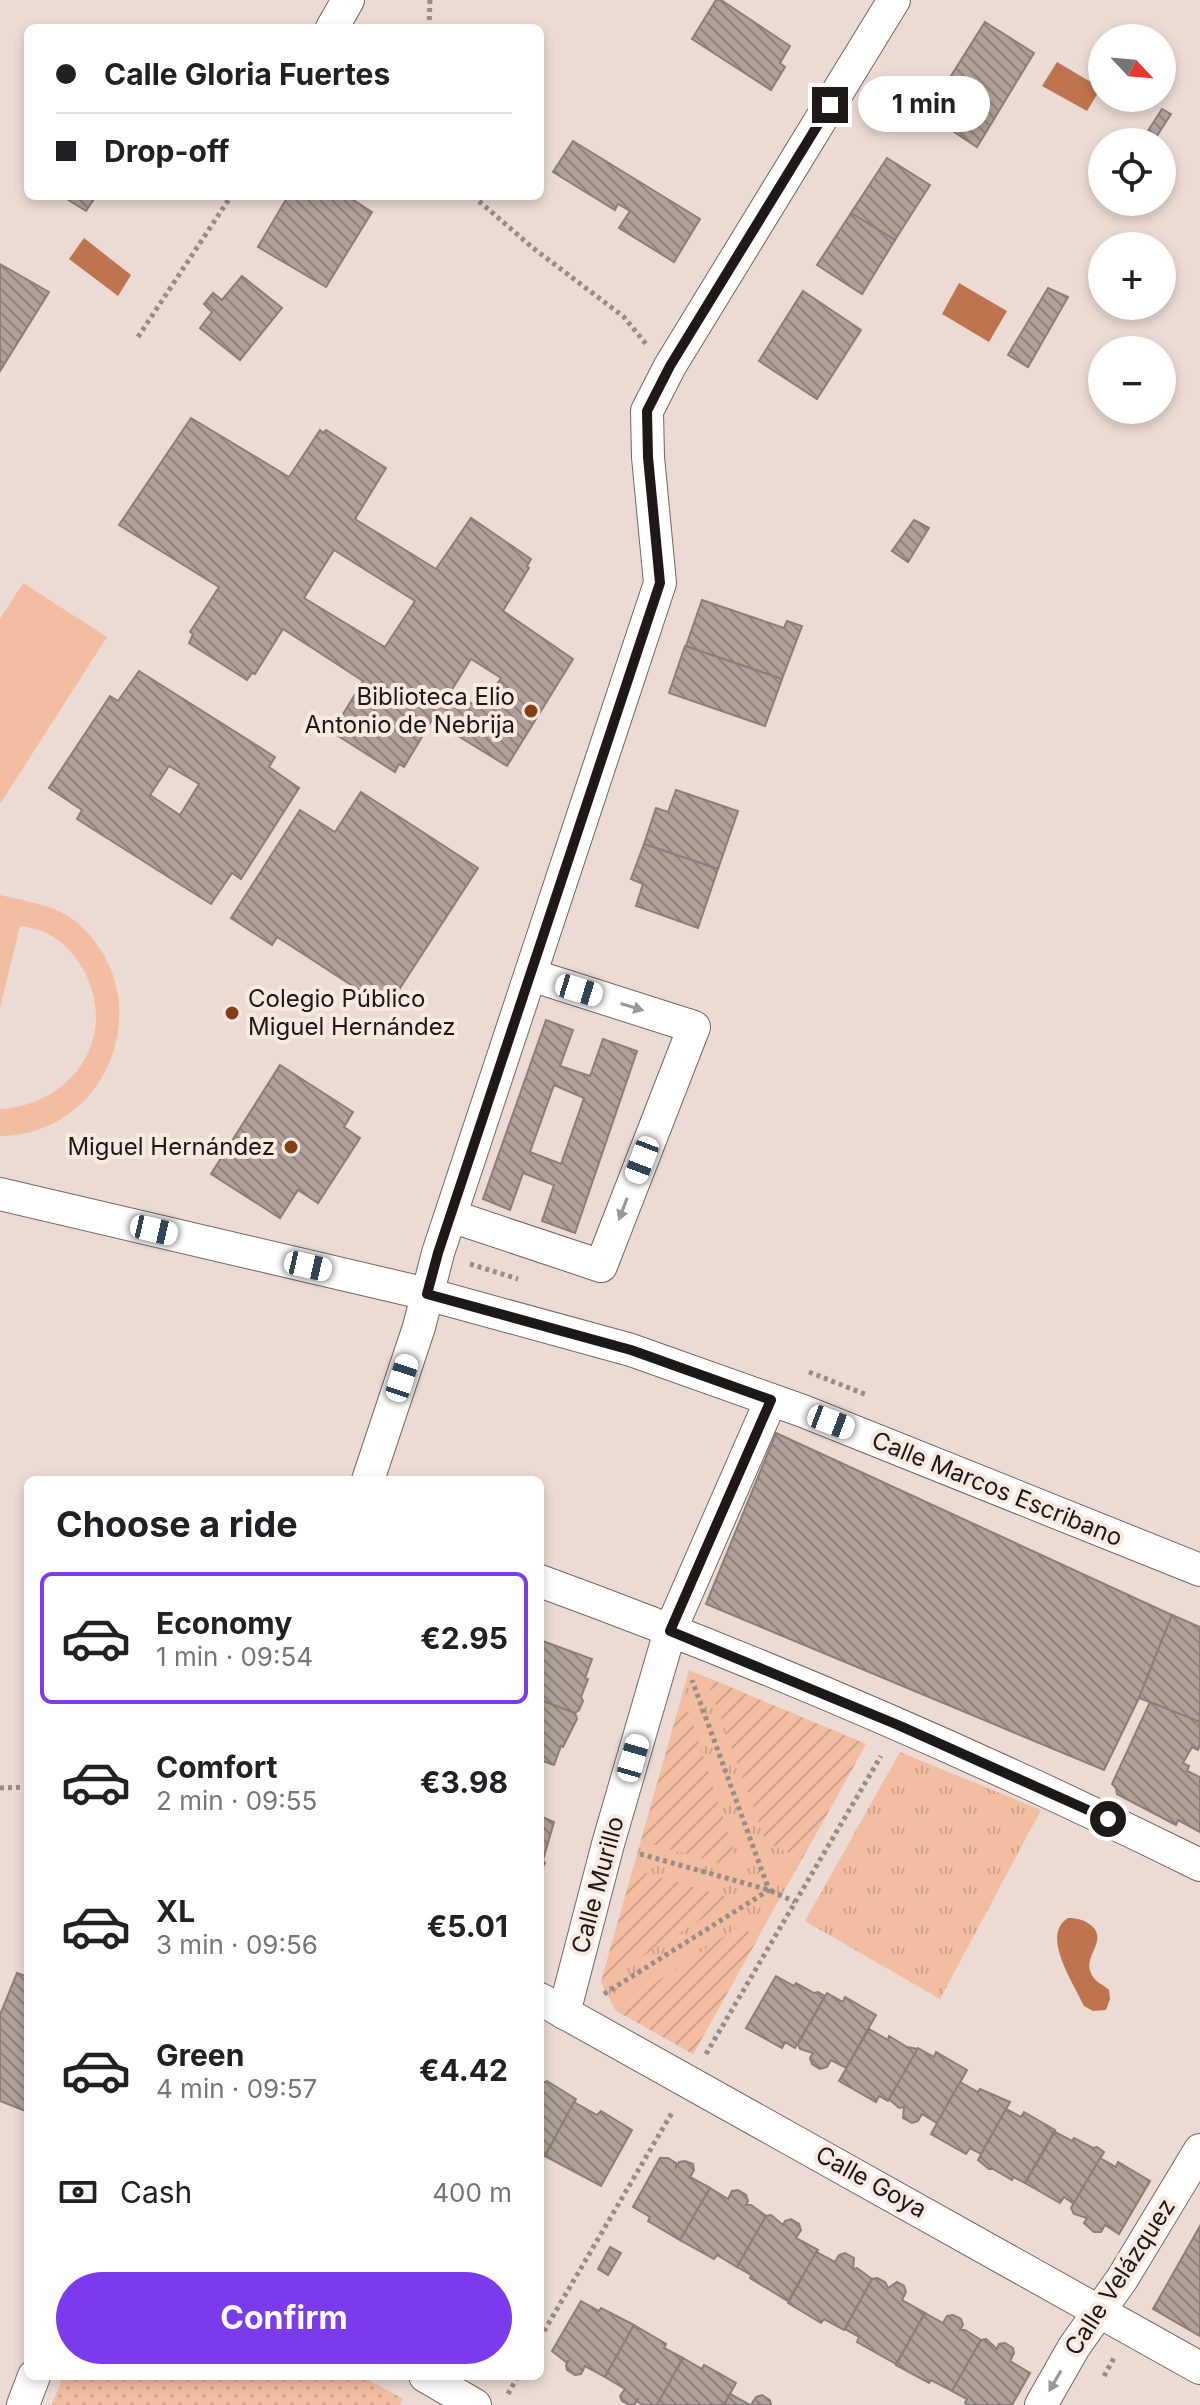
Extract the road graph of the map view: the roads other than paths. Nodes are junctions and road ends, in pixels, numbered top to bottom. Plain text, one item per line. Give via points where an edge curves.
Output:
1 (348, 0) edge
2 (894, 0) edge
3 (334, 24) edge
4 (531, 975) junction
5 (0, 1194) edge
6 (451, 1216) junction
7 (427, 1294) junction
8 (771, 1400) junction
9 (369, 1476) edge
10 (1200, 1570) edge
11 (544, 1583) edge
12 (670, 1631) junction
13 (1200, 1865) edge
14 (565, 2004) edge
15 (1200, 2150) edge
16 (1101, 2311) junction
17 (1200, 2368) edge
18 (32, 2380) edge
19 (434, 2389) edge
20 (23, 2405) edge
21 (475, 2405) edge
22 (1041, 2405) edge

1 - 3 street
2 - 4 street via 647,411 660,583
4 - 6 street
4 -> 6 street via 694,1027 601,1266
5 - 7 street, Calle Marcos Escribano
6 - 7 street
7 - 8 street, Calle Marcos Escribano via 631,1350
7 - 9 street
8 - 10 street, Calle Marcos Escribano
8 - 12 street, Calle Murillo
11 - 12 street
12 - 13 street via 898,1725
12 - 14 street, Calle Murillo
14 - 16 street, Calle Goya via 690,2082
15 - 16 street, Calle Velázquez
16 - 17 street, Calle Goya
16 -> 22 street, Calle Velázquez
18 - 20 street
19 - 21 street

